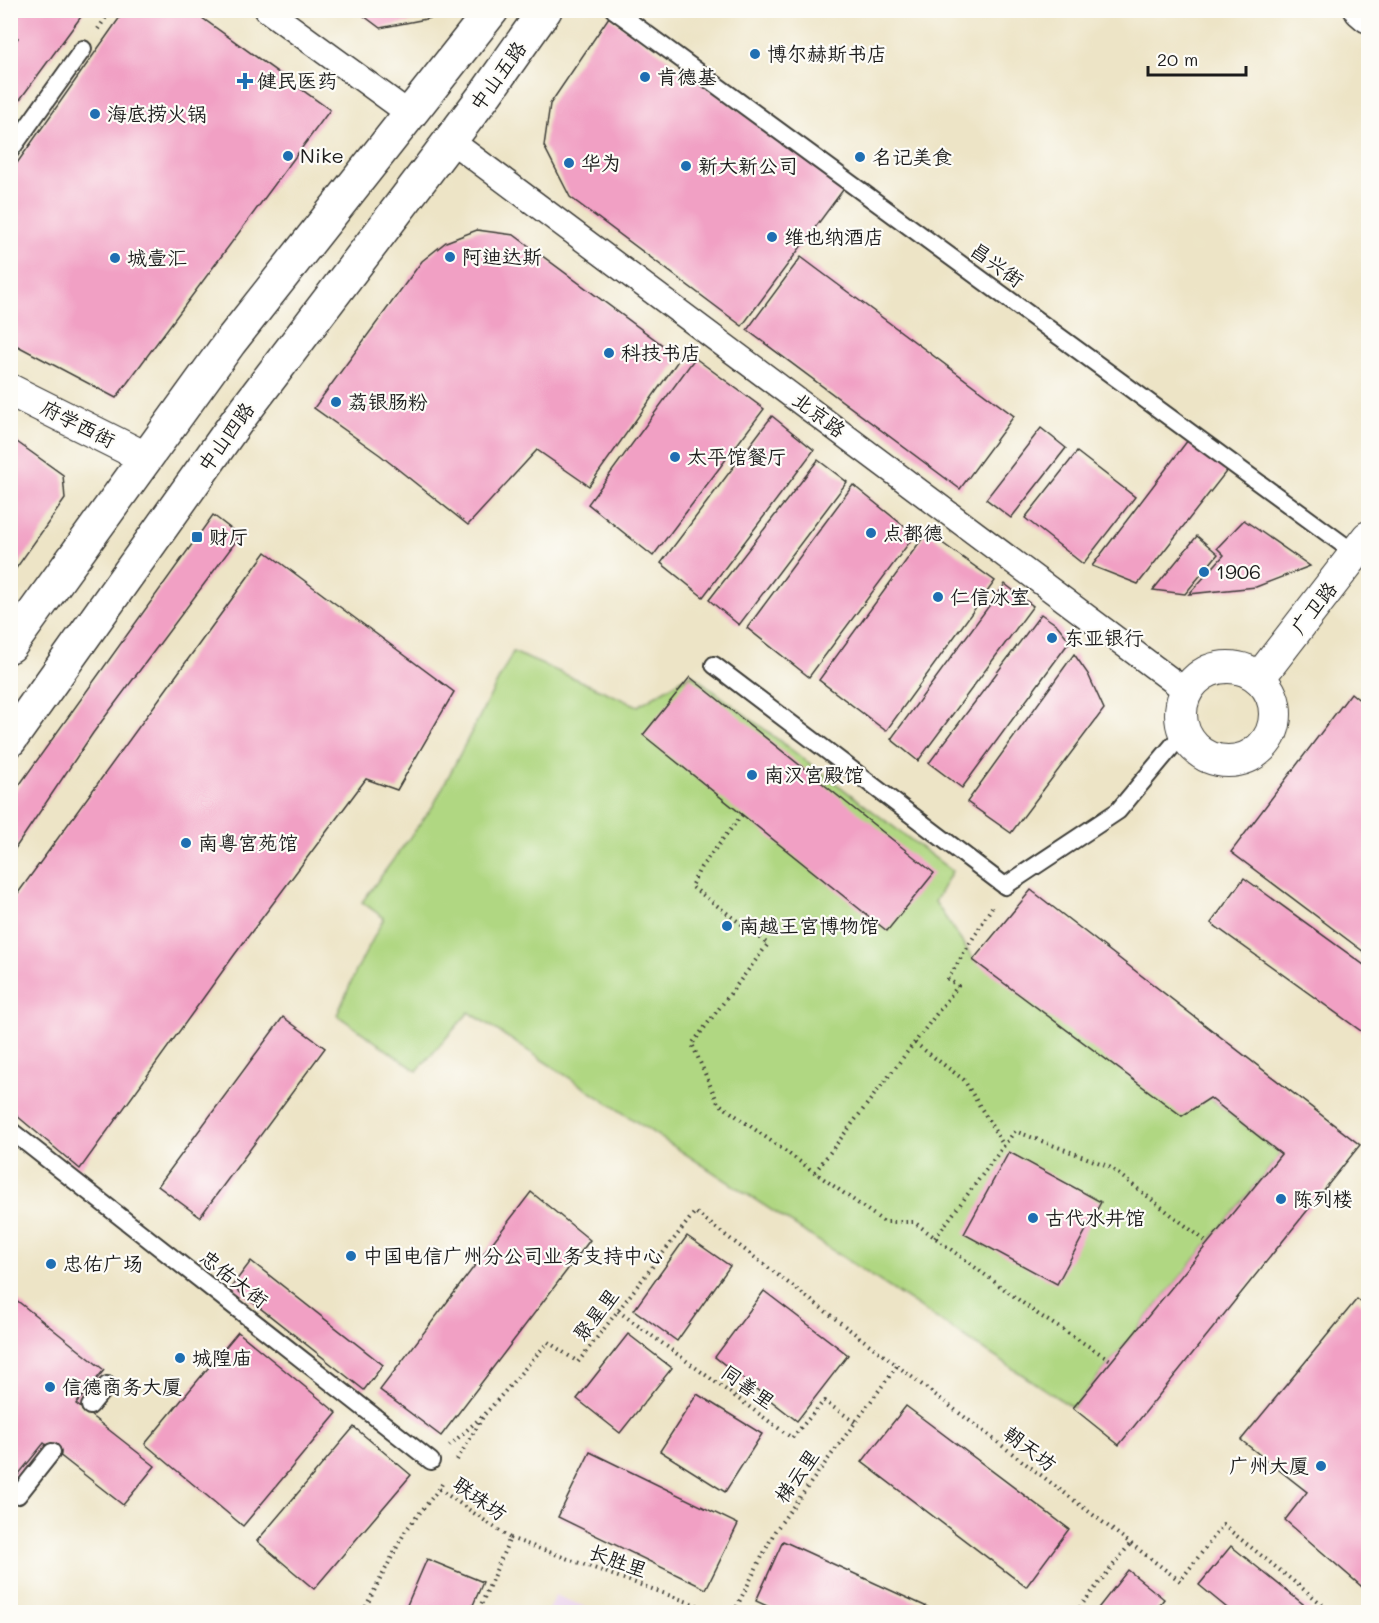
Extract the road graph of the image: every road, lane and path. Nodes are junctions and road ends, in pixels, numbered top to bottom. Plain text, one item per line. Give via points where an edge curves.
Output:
1 (267, 10) edge
2 (492, 10) edge
3 (545, 10) edge
4 (614, 10) edge
5 (1361, 10) edge
6 (1368, 16) edge
7 (83, 49) dead end
8 (411, 115) junction
9 (450, 140) junction
10 (10, 151) edge
11 (10, 390) edge
12 (146, 458) junction
13 (1362, 546) edge
14 (10, 646) edge
15 (714, 665) dead end
16 (1259, 678) junction
17 (1186, 691) junction
18 (1184, 732) junction
19 (10, 740) edge
20 (742, 814) dead end
21 (1005, 886) junction
22 (915, 1043) junction
23 (10, 1130) edge
24 (1004, 1146) junction
25 (815, 1172) junction
26 (695, 1212) joint
27 (935, 1238) junction
28 (1208, 1243) dead end
29 (618, 1311) junction
30 (1112, 1362) dead end
31 (897, 1366) junction
32 (107, 1385) dead end
33 (90, 1406) dead end
34 (486, 1413) junction
35 (855, 1422) junction
36 (52, 1452) dead end
37 (431, 1461) joint
38 (451, 1470) dead end
39 (445, 1479) dead end
40 (439, 1489) junction
41 (10, 1492) edge
42 (510, 1538) junction
43 (1130, 1544) junction
44 (363, 1612) edge
45 (478, 1612) edge
46 (716, 1612) edge
47 (734, 1612) edge
48 (1076, 1612) edge
49 (1332, 1612) edge

1 - 8 street
2 - 8 main road
3 - 9 main road, 中山五路
4 - 13 lane, 昌兴街
5 - 6 main road
7 - 10 lane
8 - 12 main road via 324,220
9 - 17 street, 北京路
9 - 19 main road, 中山四路 via 237,422
11 - 12 street, 府学西街
12 - 14 main road
13 - 16 street, 广卫路
15 - 21 lane
16 - 17 street via 1248,670 1220,667 1206,671
16 - 18 street via 1269,689 1275,717 1272,730 1255,753 1243,759 1214,760 1197,749
17 - 18 street via 1180,718
18 - 21 lane via 1118,810
20 - 25 path via 691,886 768,944 692,1044 718,1103
21 - 22 path via 948,979 958,986
22 - 24 path via 964,1080
22 - 25 path
23 - 37 lane, 忠佑大街
24 - 27 path
24 - 28 path via 1015,1131 1108,1166
25 - 27 path via 884,1222 914,1222
26 - 29 path, 聚星里
26 - 31 path, 朝天坊
27 - 30 path via 1039,1316
29 - 34 path, 聚星里 via 578,1362 548,1342
29 - 35 path, 同善里 via 792,1438 824,1401
31 - 35 path, 梯云里
31 - 43 path, 朝天坊
32 - 33 lane
34 - 37 path
34 - 38 path, 联珠坊
35 - 47 path, 梯云里 via 775,1531
36 - 41 lane via 18,1495
39 - 40 path, 联珠坊
40 - 42 path, 联珠坊
40 - 44 path via 406,1530
42 - 45 path, 联珠坊
42 - 46 path, 长胜里
43 - 48 path
43 - 49 path, 朝天坊 via 1180,1581 1223,1525

